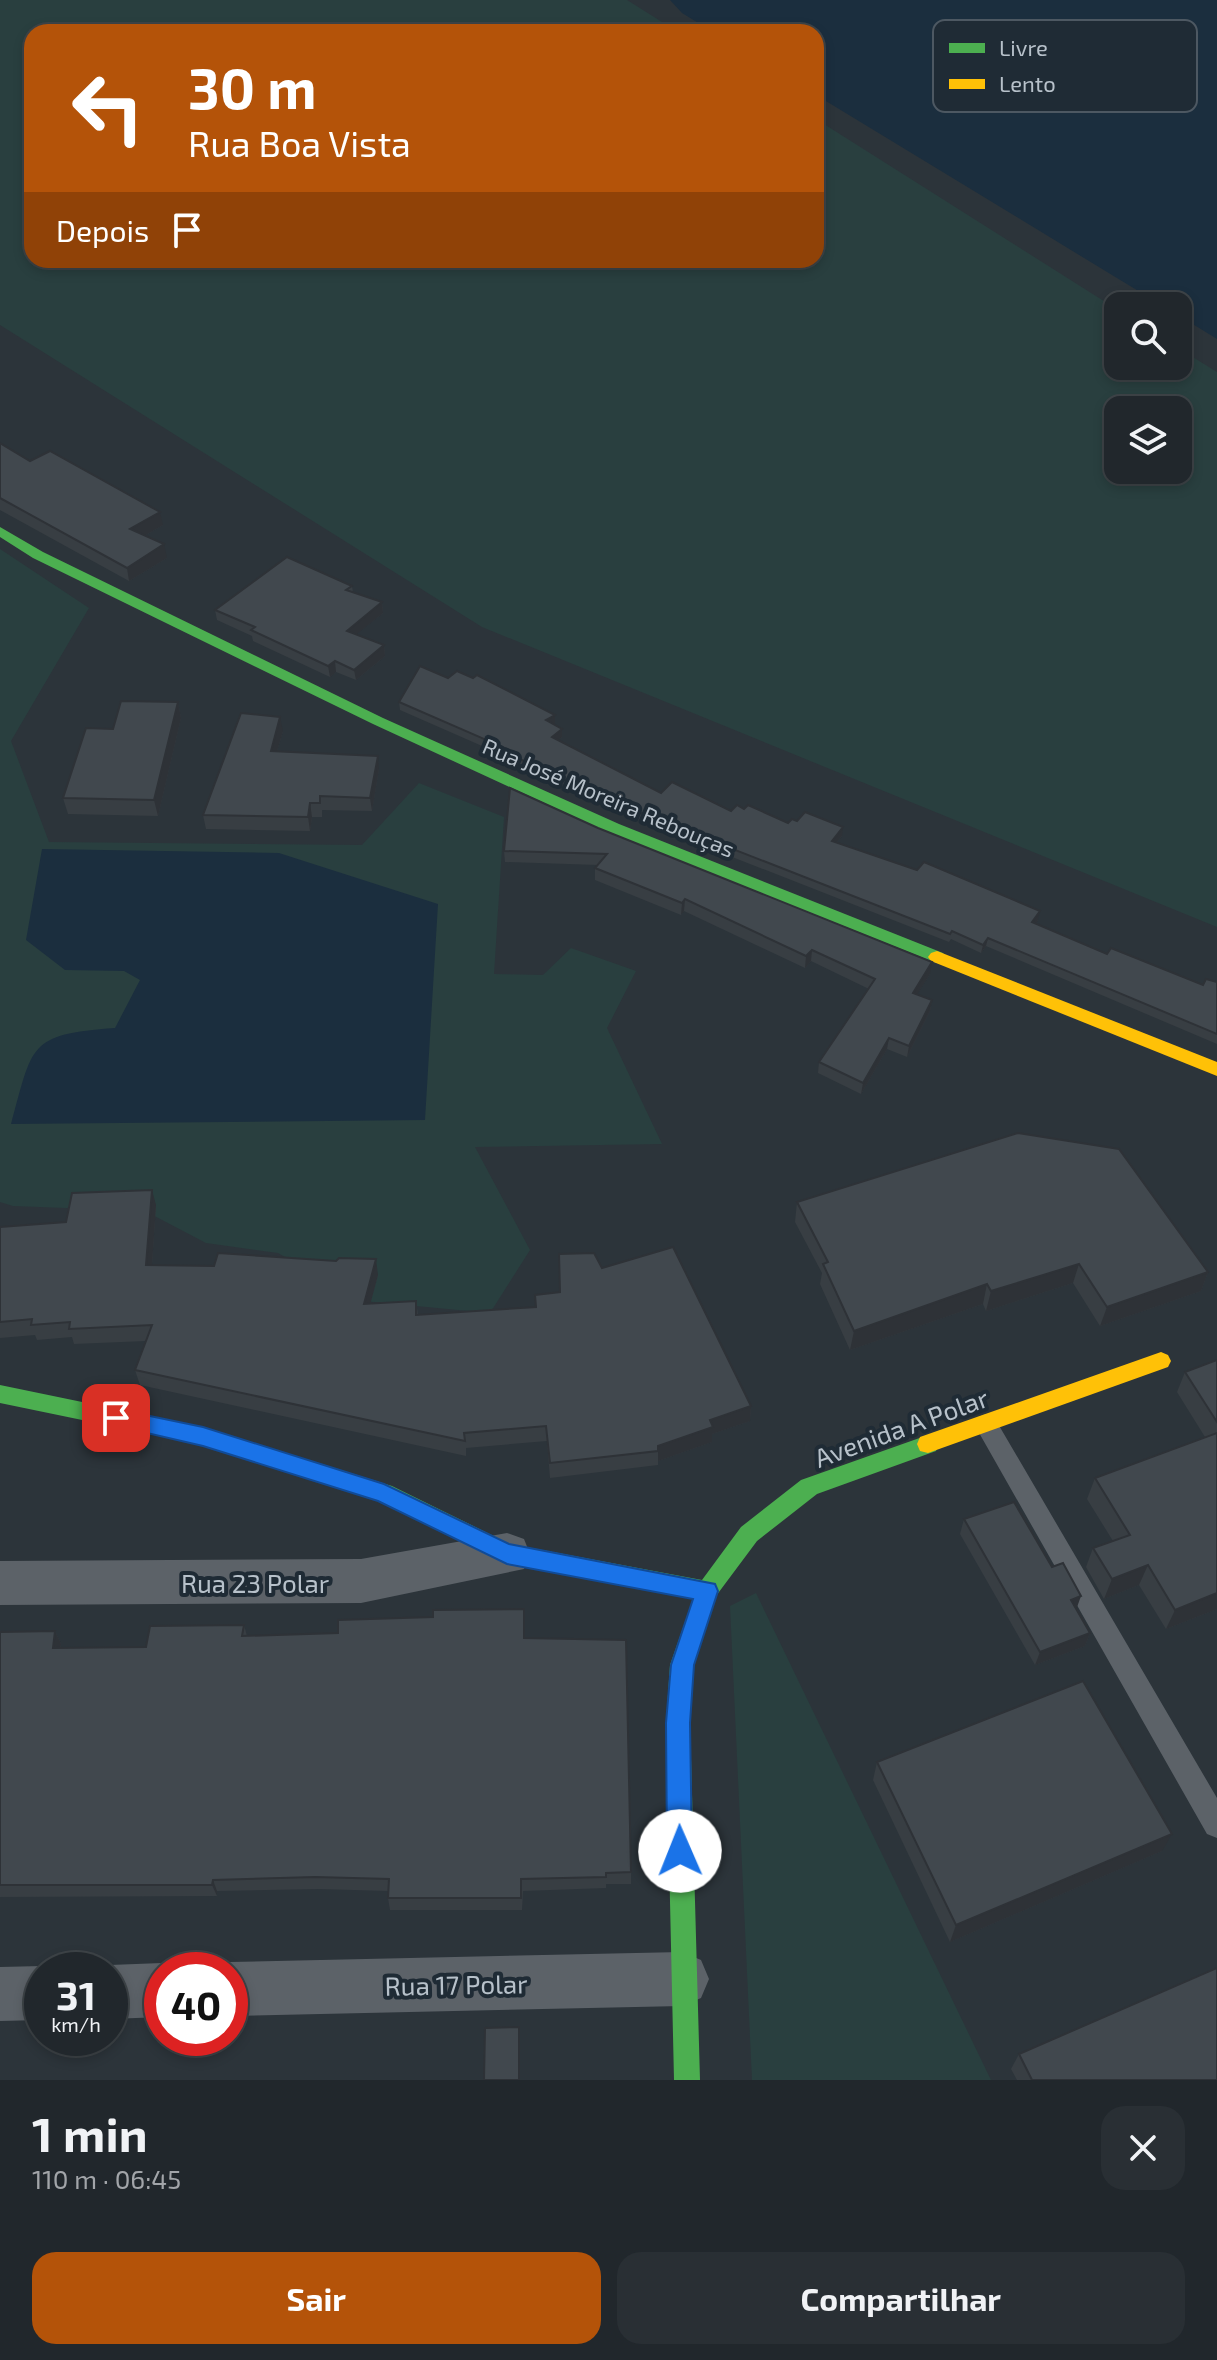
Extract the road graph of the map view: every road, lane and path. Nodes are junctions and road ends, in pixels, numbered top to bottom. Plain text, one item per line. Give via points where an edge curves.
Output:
1 (0, 531) edge
2 (1217, 1069) edge
3 (1161, 1361) dead end
4 (0, 1394) edge
5 (986, 1424) junction
6 (507, 1554) junction
7 (0, 1583) edge
8 (707, 1591) junction
9 (1217, 1824) edge
10 (682, 1979) junction
11 (248, 1989) edge
12 (24, 1993) edge
13 (0, 1994) edge
14 (687, 2080) edge

1 - 2 street, Rua José Moreira Rebouças via 38,555 378,721 613,828
3 - 5 street, Avenida A Polar
4 - 6 street via 203,1436 384,1493
5 - 8 street, Avenida A Polar via 809,1487 749,1534
5 - 9 lane
6 - 7 street, Rua 23 Polar via 361,1581
6 - 8 street
8 - 10 street, Avenida A Polar via 682,1665 678,1723
10 - 11 street, Rua 17 Polar
10 - 14 street, Avenida A Polar
12 - 13 street

